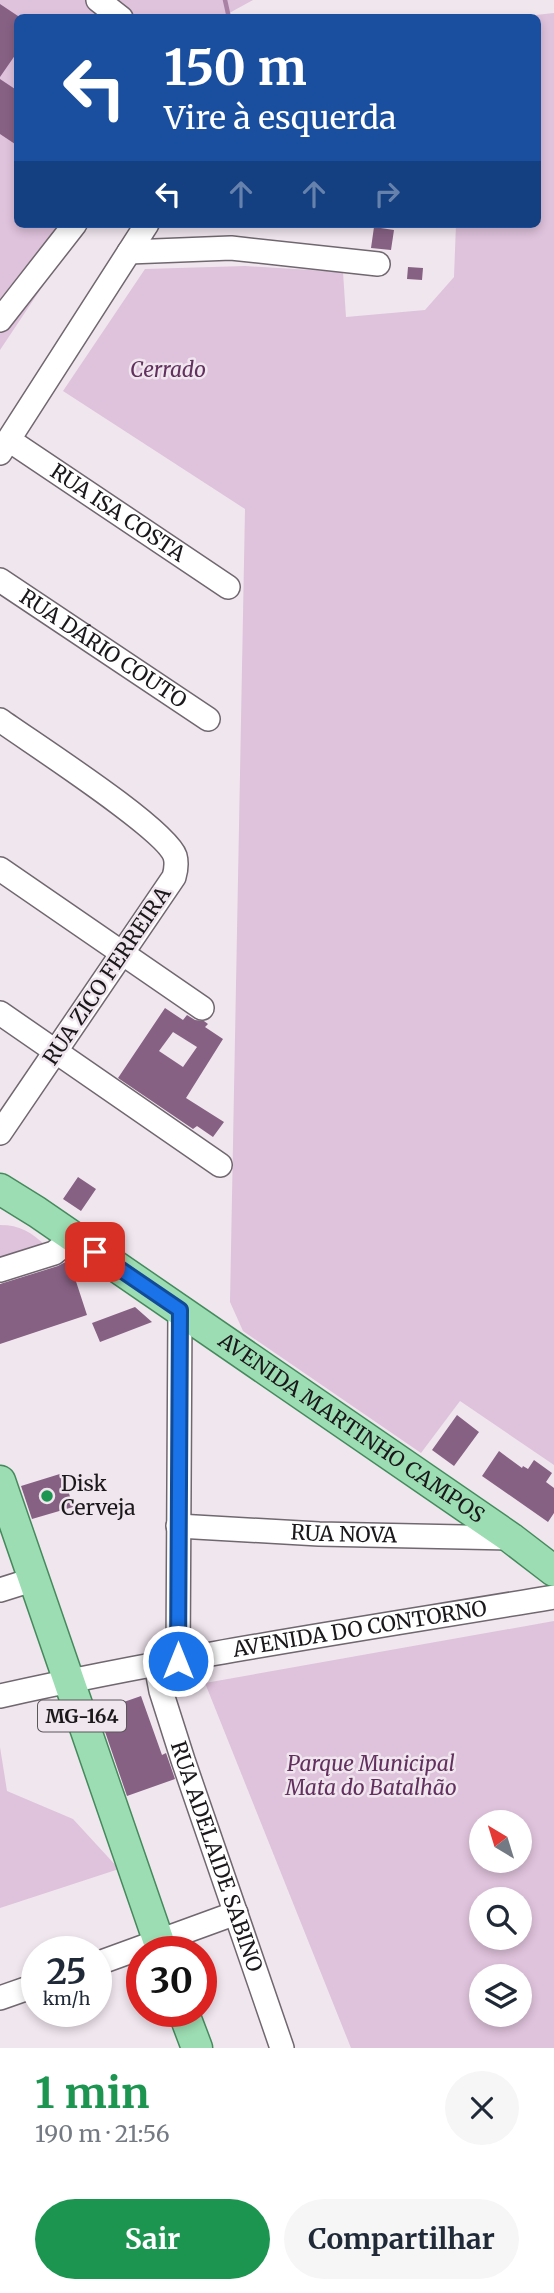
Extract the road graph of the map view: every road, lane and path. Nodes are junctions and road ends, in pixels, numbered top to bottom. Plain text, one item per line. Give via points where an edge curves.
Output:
1 (98, 0) edge
2 (116, 14) edge
3 (72, 228) edge
4 (145, 228) edge
5 (129, 253) junction
6 (378, 264) dead end
7 (0, 320) edge
8 (4, 446) edge
9 (0, 580) edge
10 (228, 587) dead end
11 (208, 719) dead end
12 (0, 720) edge
13 (0, 869) edge
14 (123, 954) junction
15 (202, 1008) dead end
16 (0, 1013) edge
17 (56, 1052) junction
18 (0, 1133) edge
19 (220, 1165) dead end
20 (0, 1189) edge
21 (0, 1217) edge
22 (44, 1217) junction
23 (74, 1237) junction
24 (0, 1270) edge
25 (180, 1310) junction
26 (0, 1481) edge
27 (178, 1525) junction
28 (511, 1538) junction
29 (554, 1571) edge
30 (35, 1579) junction
31 (0, 1590) edge
32 (554, 1597) edge
33 (167, 1663) junction
34 (70, 1681) junction
35 (0, 1696) edge
36 (236, 1913) junction
37 (157, 1936) edge
38 (183, 1936) edge
39 (21, 1991) edge
40 (0, 1998) edge
41 (188, 2027) edge
42 (195, 2048) edge
43 (282, 2048) edge

1 - 2 street
3 - 7 street
4 - 5 street
5 - 6 street via 231,248
5 - 8 street
8 - 10 street, RUA ISA COSTA
9 - 11 street, RUA DÁRIO COUTO
12 - 14 street, RUA ZICO FERREIRA via 142,821 174,854 174,877
13 - 14 street
14 - 15 street
14 - 17 street, RUA ZICO FERREIRA
16 - 17 street
17 - 18 street, RUA ZICO FERREIRA
17 - 19 street
20 - 22 main road, AVENIDA MARTINHO CAMPOS
21 - 22 main road
22 - 23 main road, AVENIDA MARTINHO CAMPOS
23 - 24 street via 54,1253
23 - 25 main road, AVENIDA MARTINHO CAMPOS
25 - 27 street, RUA ADELAIDE SABINO
25 - 28 main road, AVENIDA MARTINHO CAMPOS
26 - 30 main road, MG-164
27 - 28 street, RUA NOVA
27 - 33 street, RUA ADELAIDE SABINO
28 - 29 main road, AVENIDA MARTINHO CAMPOS
30 - 31 street
30 - 34 main road, MG-164
32 - 33 street, AVENIDA DO CONTORNO
33 - 34 street, AVENIDA DO CONTORNO
33 - 36 street, RUA ADELAIDE SABINO via 161,1691
34 - 35 street, AVENIDA DO CONTORNO
34 - 37 main road, MG-164
36 - 38 street
36 - 43 street, RUA ADELAIDE SABINO
39 - 40 street
41 - 42 main road

